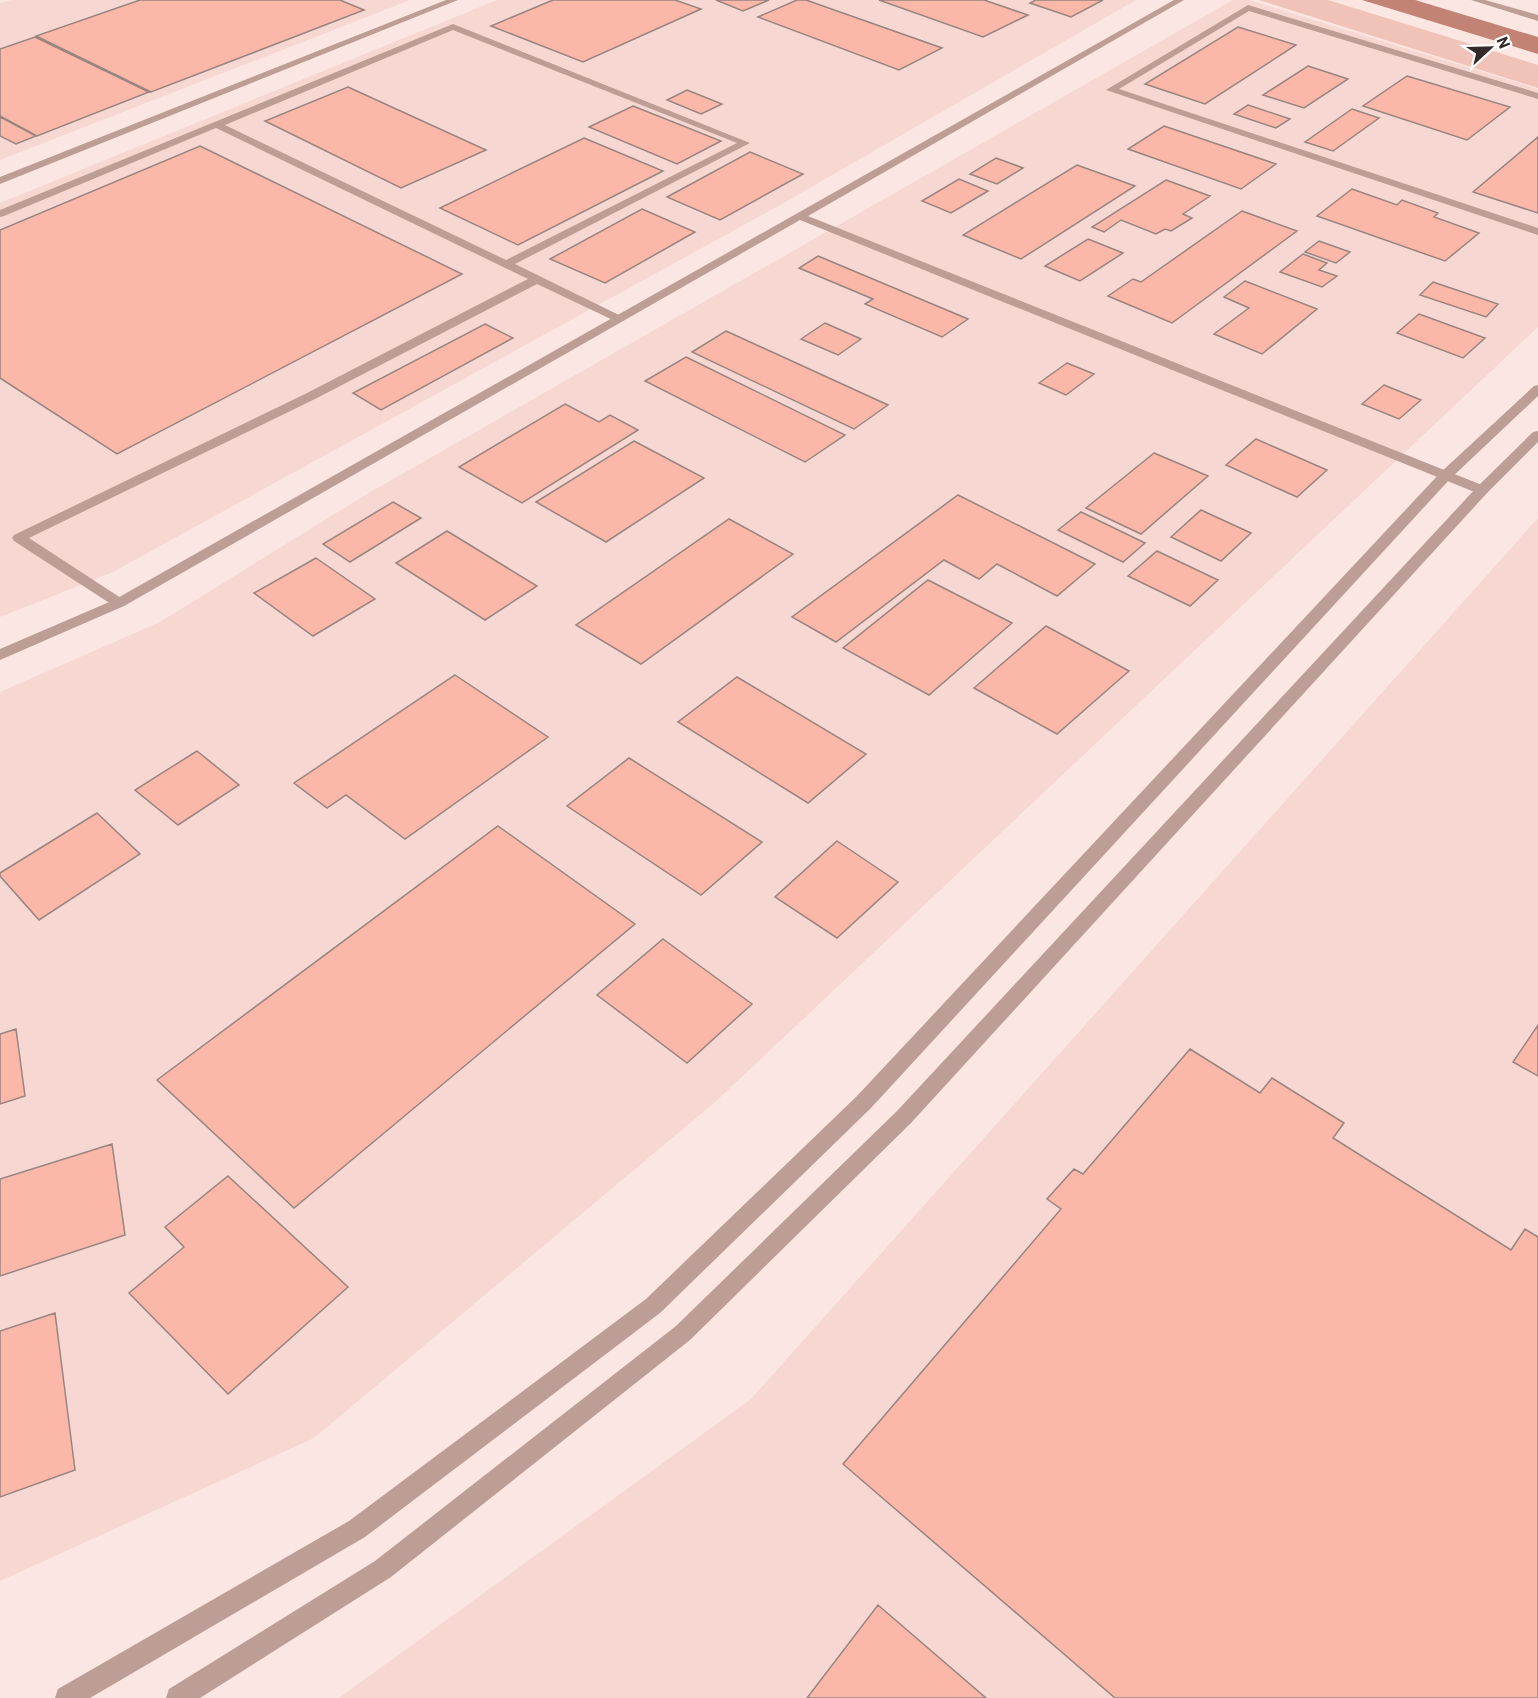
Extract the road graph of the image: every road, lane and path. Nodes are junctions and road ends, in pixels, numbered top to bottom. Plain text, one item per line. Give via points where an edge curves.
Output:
1 (454, 0) edge
2 (1180, 0) edge
3 (1476, 0) edge
4 (1538, 18) edge
5 (1538, 96) edge
6 (216, 124) junction
7 (0, 182) edge
8 (0, 214) edge
9 (801, 217) junction
10 (1538, 232) edge
11 (507, 264) junction
12 (537, 279) junction
13 (619, 319) junction
14 (1538, 389) edge
15 (1538, 435) edge
16 (1446, 476) junction
17 (1482, 490) junction
18 (119, 603) junction
19 (0, 655) edge
20 (67, 1698) edge
21 (178, 1698) edge

1 - 7 street
2 - 9 street
3 - 4 street
5 - 10 street via 1248,8 1111,90
6 - 8 street
6 - 11 street
6 - 11 street via 453,27 745,143
9 - 13 street
9 - 16 street
11 - 12 street
12 - 13 street
12 - 18 street via 311,396 19,538
13 - 18 street
14 - 16 street
15 - 17 street
16 - 17 street
16 - 20 street via 864,1102 653,1306 357,1529
17 - 21 street via 904,1117 682,1333 383,1569
18 - 19 street

